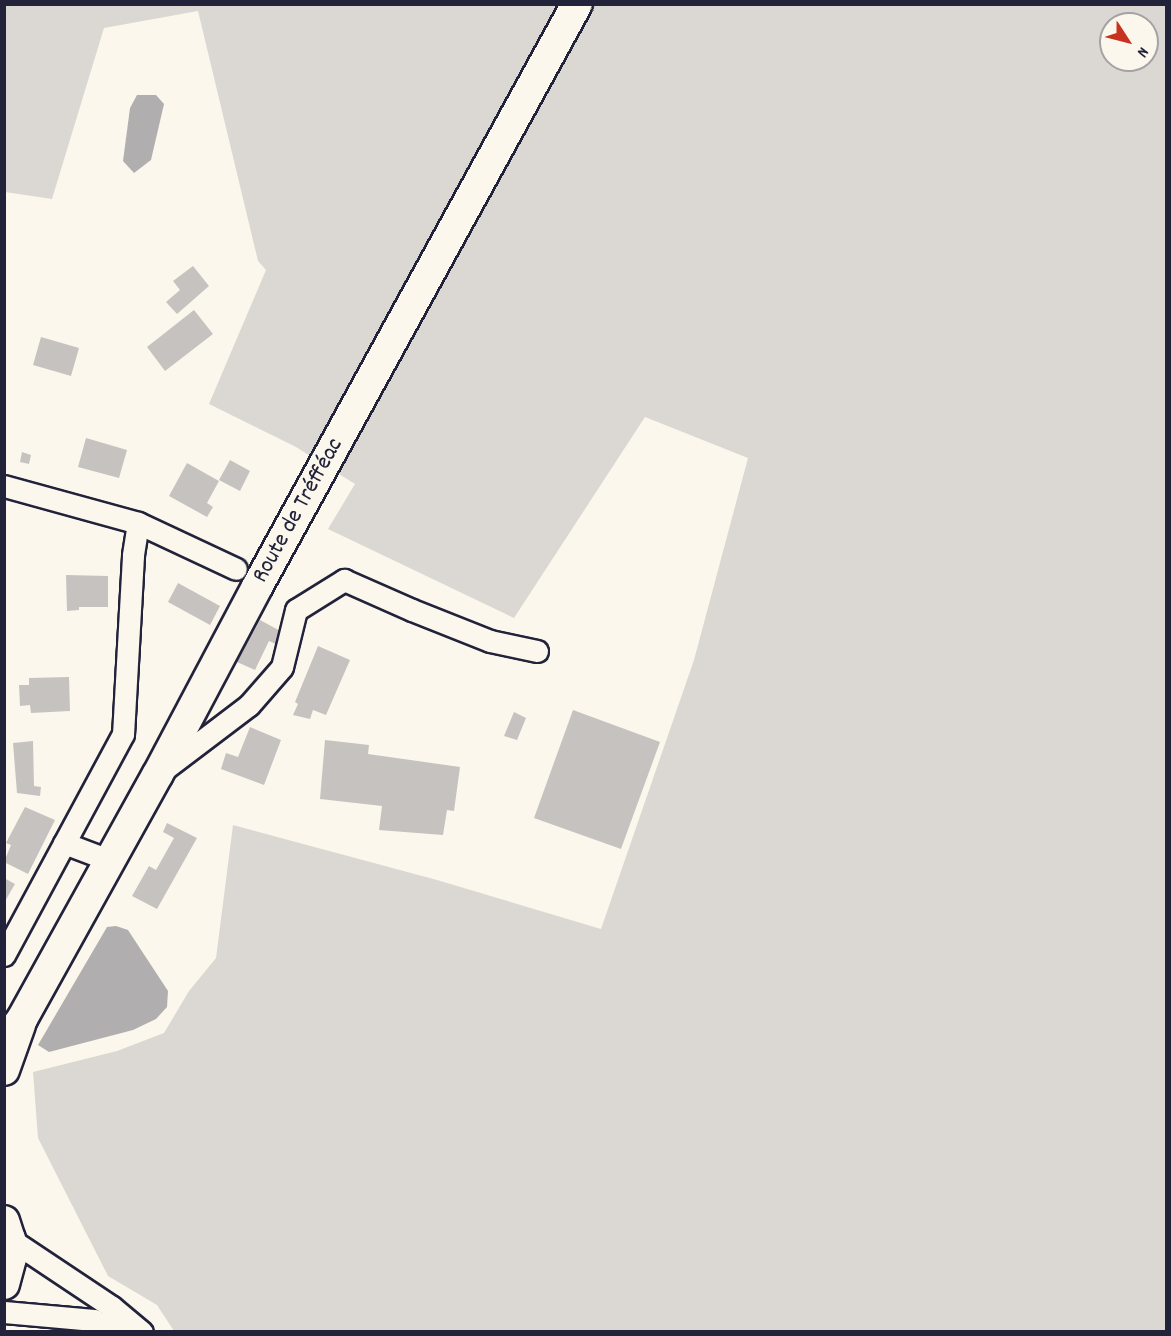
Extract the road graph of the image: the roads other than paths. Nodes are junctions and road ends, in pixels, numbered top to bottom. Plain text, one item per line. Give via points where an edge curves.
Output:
1 (577, 4) edge
2 (4, 486) edge
3 (138, 523) junction
4 (236, 569) dead end
5 (537, 651) dead end
6 (158, 774) junction
7 (64, 843) junction
8 (109, 860) junction
9 (4, 955) edge
10 (22, 1019) junction
11 (4, 1043) edge
12 (4, 1070) edge
13 (7, 1230) edge
14 (4, 1284) edge
15 (4, 1312) edge
16 (114, 1332) edge
17 (142, 1332) edge

1 - 6 street, Route de Tréfféac
2 - 3 street, Route de Tréfféac
3 - 4 street, Route de Tréfféac
3 - 7 street via 123,734
5 - 6 street via 490,641 344,579 296,610 282,667 249,705
6 - 8 street, Route de Tréfféac
7 - 8 street
7 - 9 street
8 - 10 street, Route de Tréfféac
10 - 11 street, Route de Tréfféac
10 - 12 street, Route de Tréfféac
13 - 14 street via 11,1258
13 - 17 street
15 - 16 street via 94,1320

